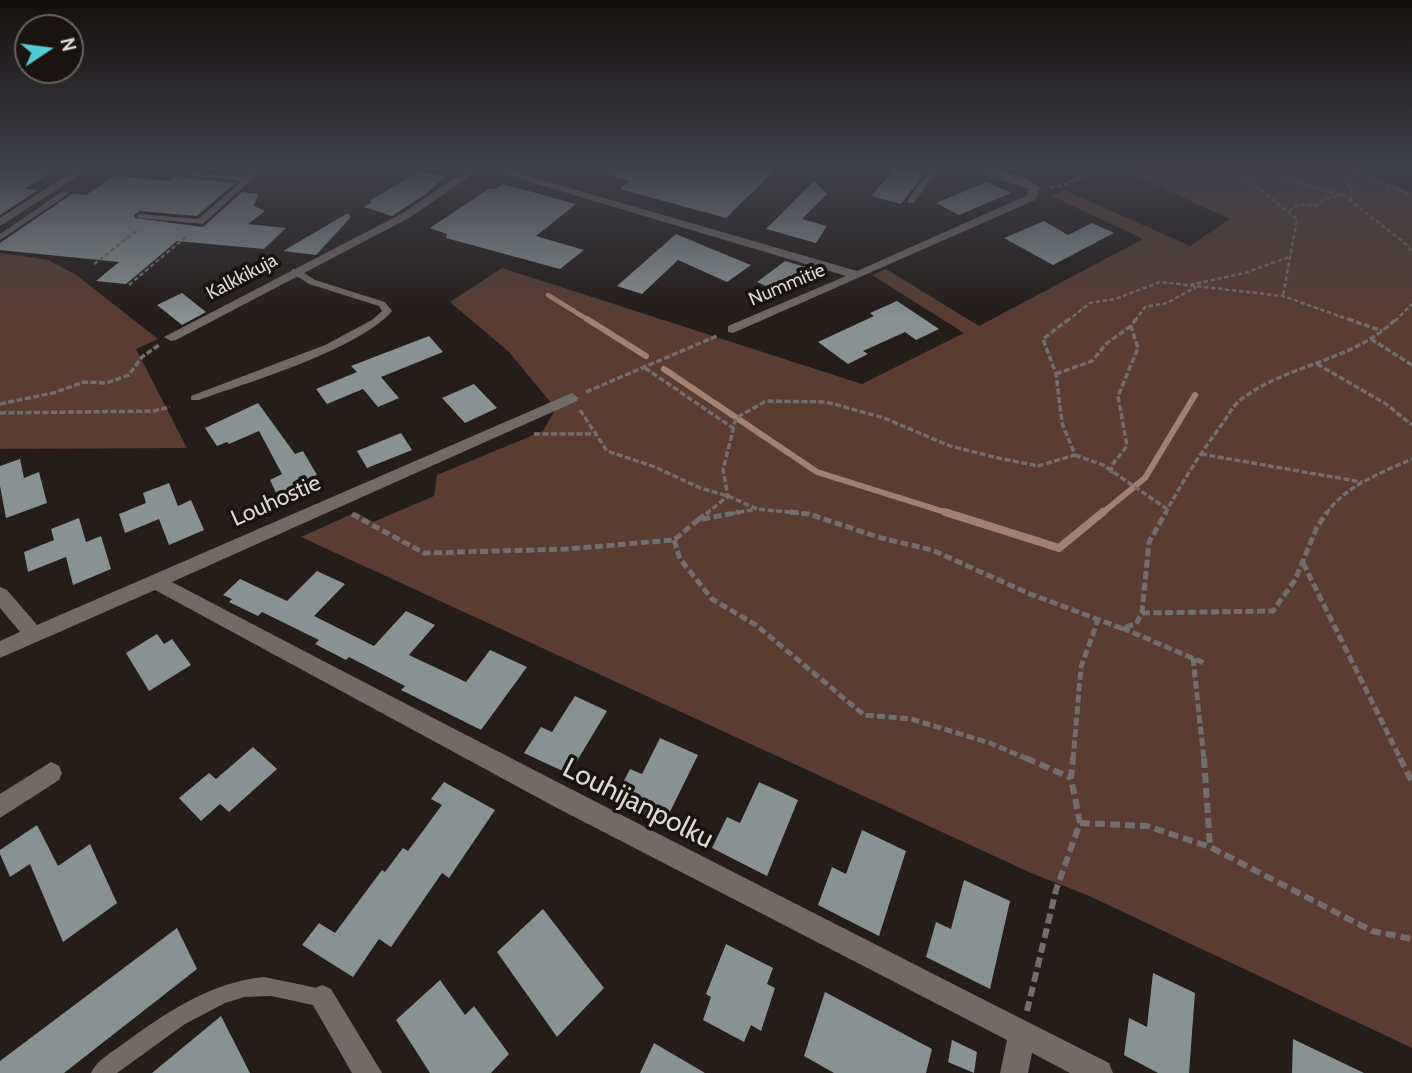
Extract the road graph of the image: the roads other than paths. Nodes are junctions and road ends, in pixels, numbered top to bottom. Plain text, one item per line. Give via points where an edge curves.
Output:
1 (29, 218) edge
2 (164, 218) edge
3 (204, 218) edge
4 (401, 218) edge
5 (662, 218) edge
6 (986, 218) edge
7 (26, 220) junction
8 (4, 221) edge
9 (0, 238) edge
10 (295, 271) junction
11 (857, 276) junction
12 (733, 329) road end
13 (171, 337) road end
14 (195, 398) dead end
15 (572, 398) road end
16 (154, 581) junction
17 (0, 595) edge
18 (34, 635) junction
19 (0, 650) edge
20 (51, 773) dead end
21 (0, 807) edge
22 (322, 998) joint
23 (1022, 1032) junction
24 (101, 1073) edge
25 (368, 1073) edge
26 (1014, 1073) edge
27 (1099, 1073) edge

1 - 7 lane
2 - 3 lane via 200,222
4 - 10 street, Kalkkikuja
5 - 11 street, Nummitie
6 - 11 street, Nummitie
7 - 8 lane
7 - 9 lane
10 - 13 street, Kalkkikuja
10 - 14 lane via 312,282 382,304 387,312 349,338
11 - 12 street, Nummitie
15 - 16 street, Louhostie
16 - 18 street, Louhostie
16 - 23 street, Louhijanpolku via 565,800
17 - 18 street
18 - 19 street, Louhostie
20 - 21 street
22 - 24 lane via 263,986 216,996
22 - 25 street
23 - 26 street
23 - 27 street, Louhijanpolku

